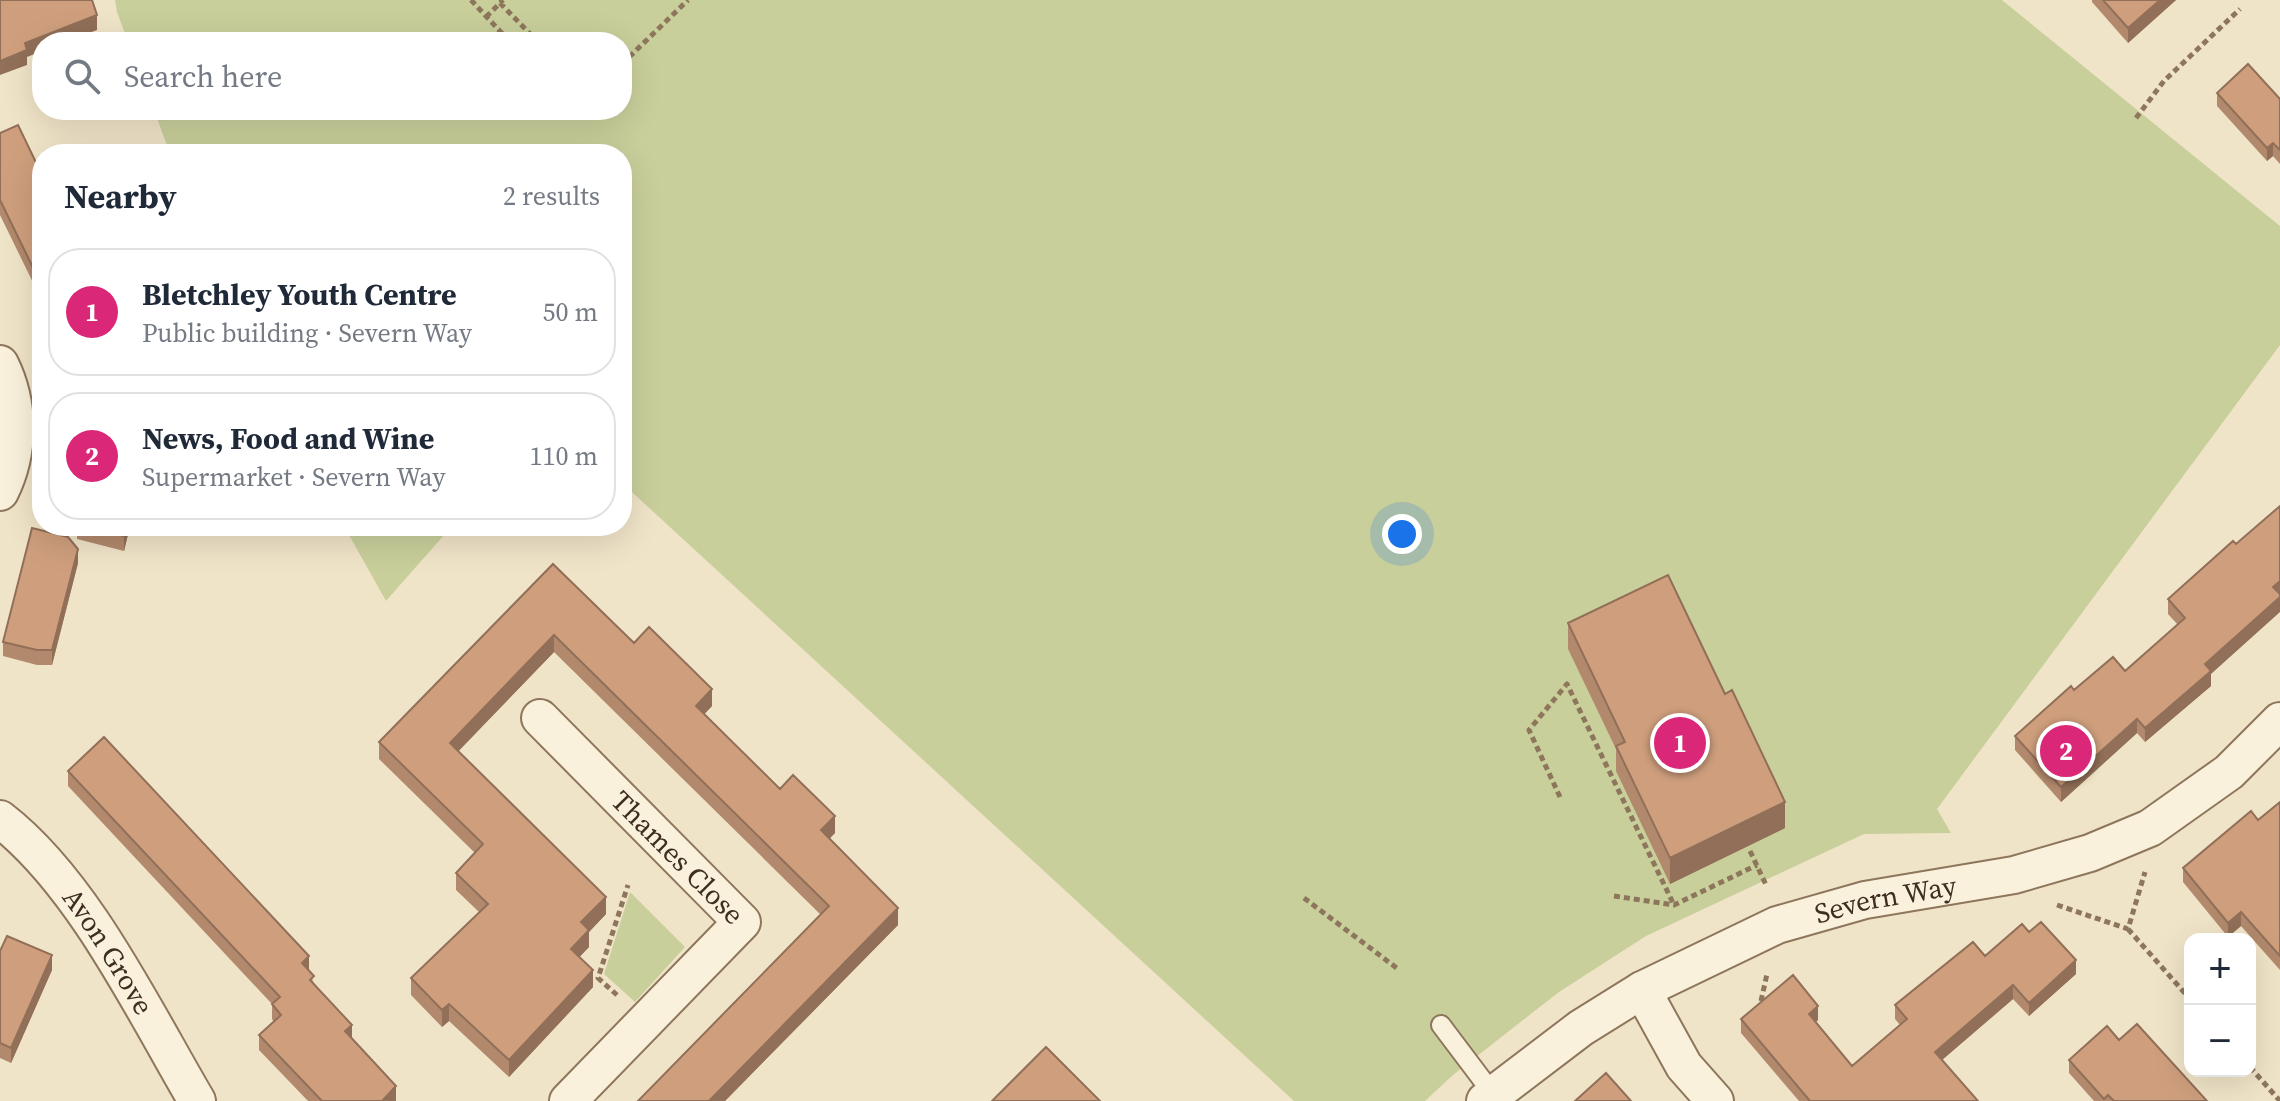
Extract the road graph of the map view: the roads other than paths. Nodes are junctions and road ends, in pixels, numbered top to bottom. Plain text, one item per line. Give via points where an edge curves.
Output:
1 (0, 364) edge
2 (0, 492) edge
3 (540, 718) dead end
4 (2280, 721) edge
5 (0, 819) edge
6 (1642, 990) junction
7 (1441, 1025) dead end
8 (1489, 1097) edge
9 (197, 1101) edge
10 (568, 1101) edge
11 (1715, 1101) edge

1 - 2 street via 17,434
3 - 10 street, Thames Close via 742,922
4 - 6 street, Severn Way via 2229,772 2150,828 2090,853 2014,875 1865,900 1777,925
5 - 9 street, Avon Grove via 25,838 94,925
6 - 8 street, Severn Way
6 - 11 street via 1684,1066
7 - 8 lane

